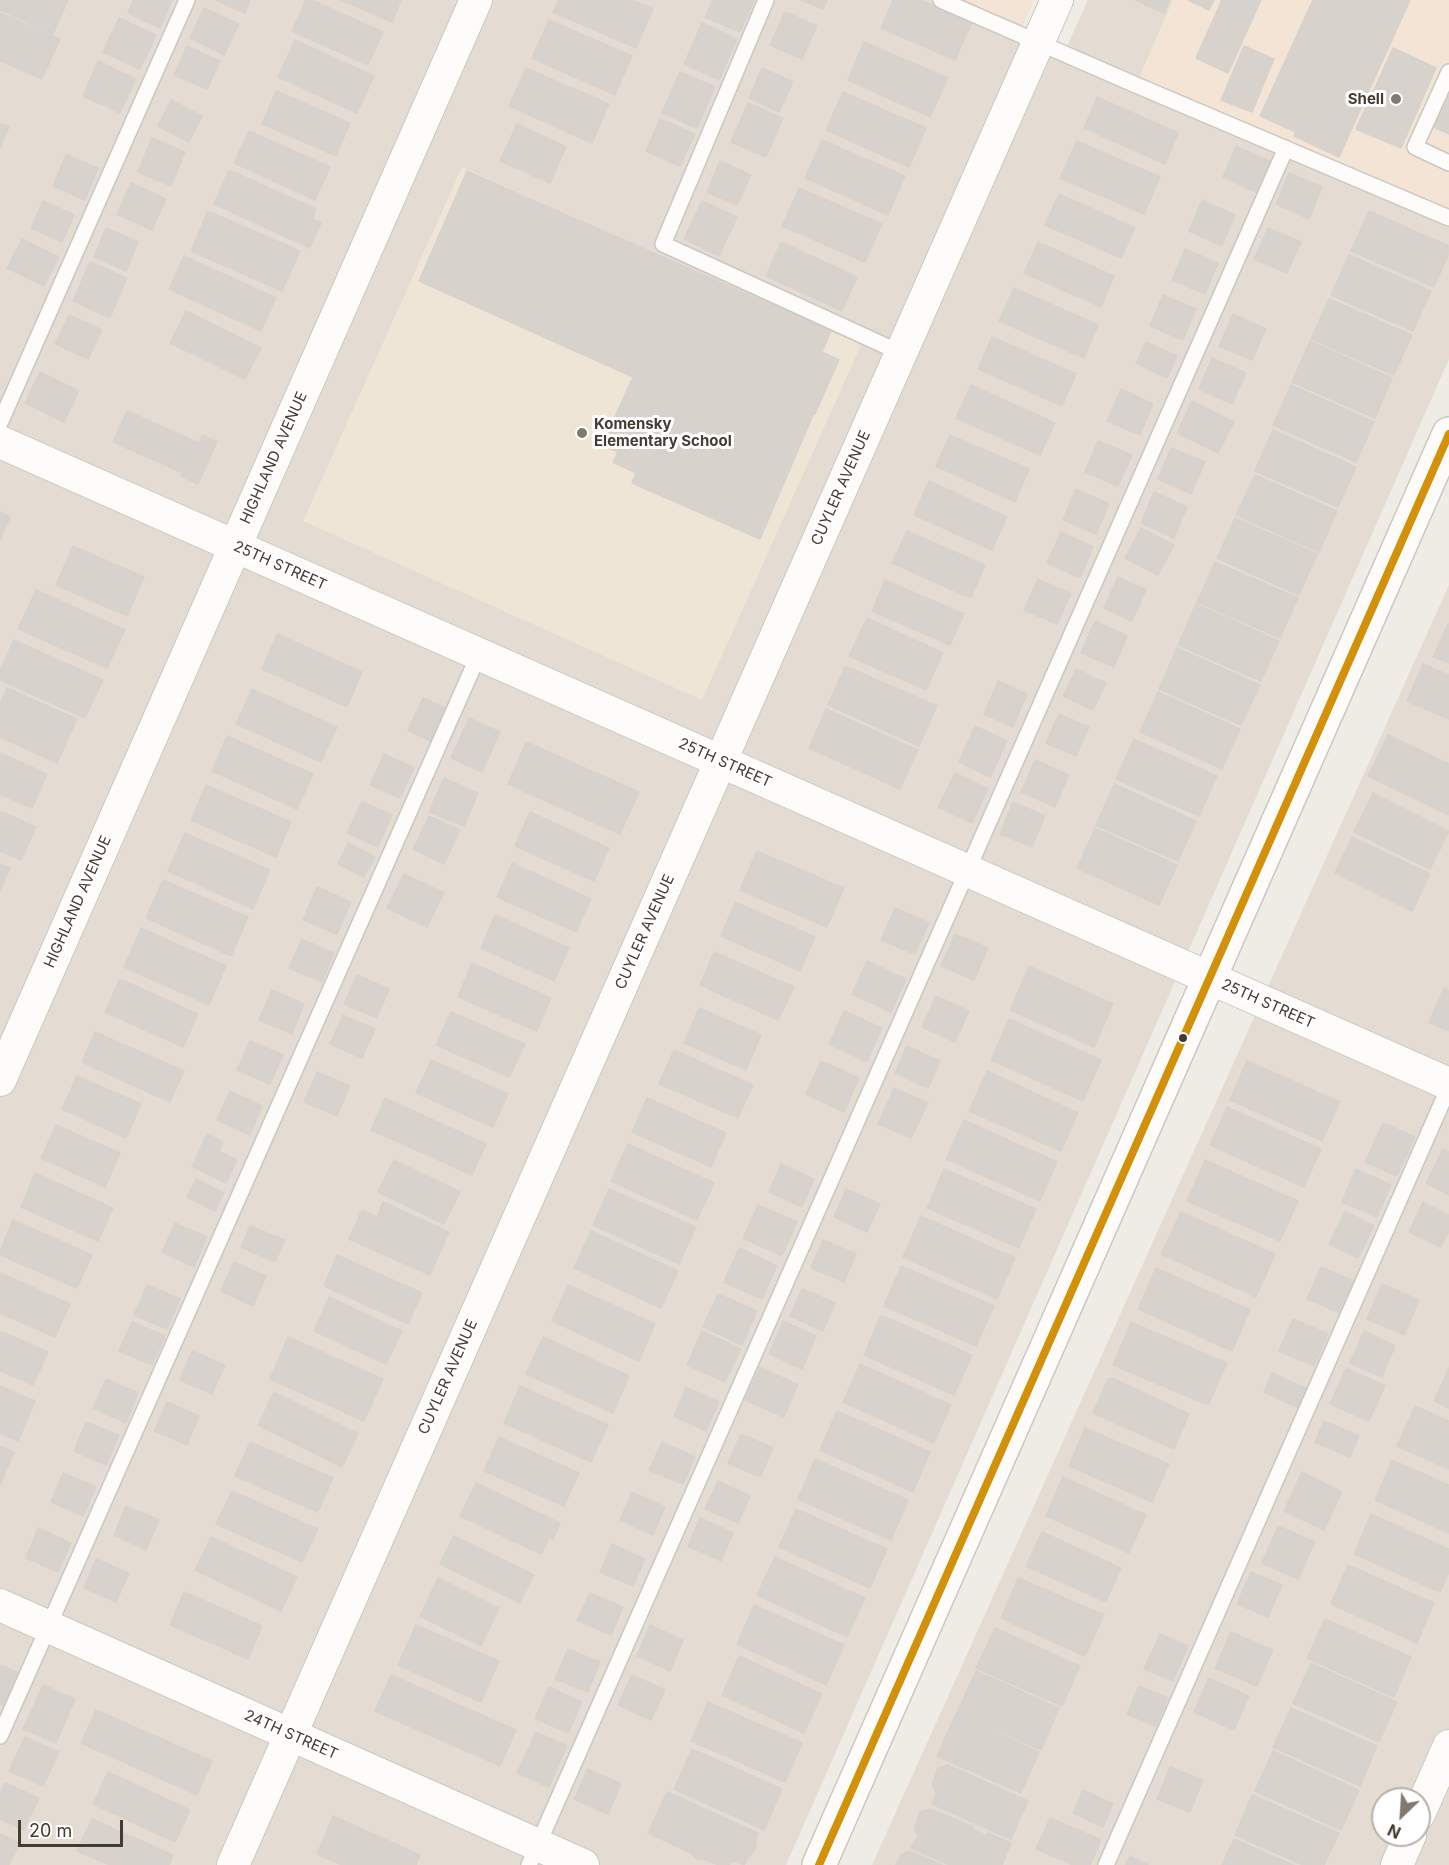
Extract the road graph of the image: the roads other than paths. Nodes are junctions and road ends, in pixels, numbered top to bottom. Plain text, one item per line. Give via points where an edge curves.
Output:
1 (187, 0) edge
2 (476, 0) edge
3 (766, 0) edge
4 (941, 0) edge
5 (1057, 0) edge
6 (1038, 42) junction
7 (1449, 72) edge
8 (1286, 148) junction
9 (1449, 163) edge
10 (1449, 218) edge
11 (901, 353) junction
12 (0, 423) edge
13 (1449, 434) edge
14 (0, 442) edge
15 (236, 546) junction
16 (479, 654) junction
17 (720, 761) junction
18 (967, 870) junction
19 (1210, 978) junction
20 (0, 1080) edge
21 (1449, 1086) edge
22 (0, 1605) edge
23 (48, 1627) junction
24 (290, 1735) junction
25 (0, 1736) edge
26 (1449, 1746) edge
27 (1431, 1787) edge
28 (1405, 1847) edge
29 (533, 1855) edge
30 (233, 1865) edge
31 (583, 1865) edge
32 (819, 1865) edge
33 (1106, 1865) edge
34 (1397, 1865) edge

1 - 12 lane
2 - 15 street, HIGHLAND AVENUE
3 - 11 lane via 663,244
4 - 6 lane
5 - 6 street, CUYLER AVENUE
6 - 8 lane
6 - 11 street, CUYLER AVENUE
7 - 9 lane via 1415,147
8 - 10 lane
8 - 18 lane
11 - 17 street, CUYLER AVENUE
13 - 19 street
14 - 15 street, 25TH STREET
15 - 16 street, 25TH STREET
15 - 20 street, HIGHLAND AVENUE
16 - 17 street, 25TH STREET
16 - 23 lane
17 - 18 street, 25TH STREET
17 - 24 street, CUYLER AVENUE
18 - 19 street, 25TH STREET
18 - 29 lane
19 - 21 street, 25TH STREET
19 - 32 street
21 - 33 lane
22 - 23 street, 24TH STREET
23 - 24 street, 24TH STREET
23 - 25 lane
24 - 29 street, 24TH STREET
24 - 30 street, CUYLER AVENUE
26 - 27 street
28 - 34 street
29 - 31 street, 24TH STREET

